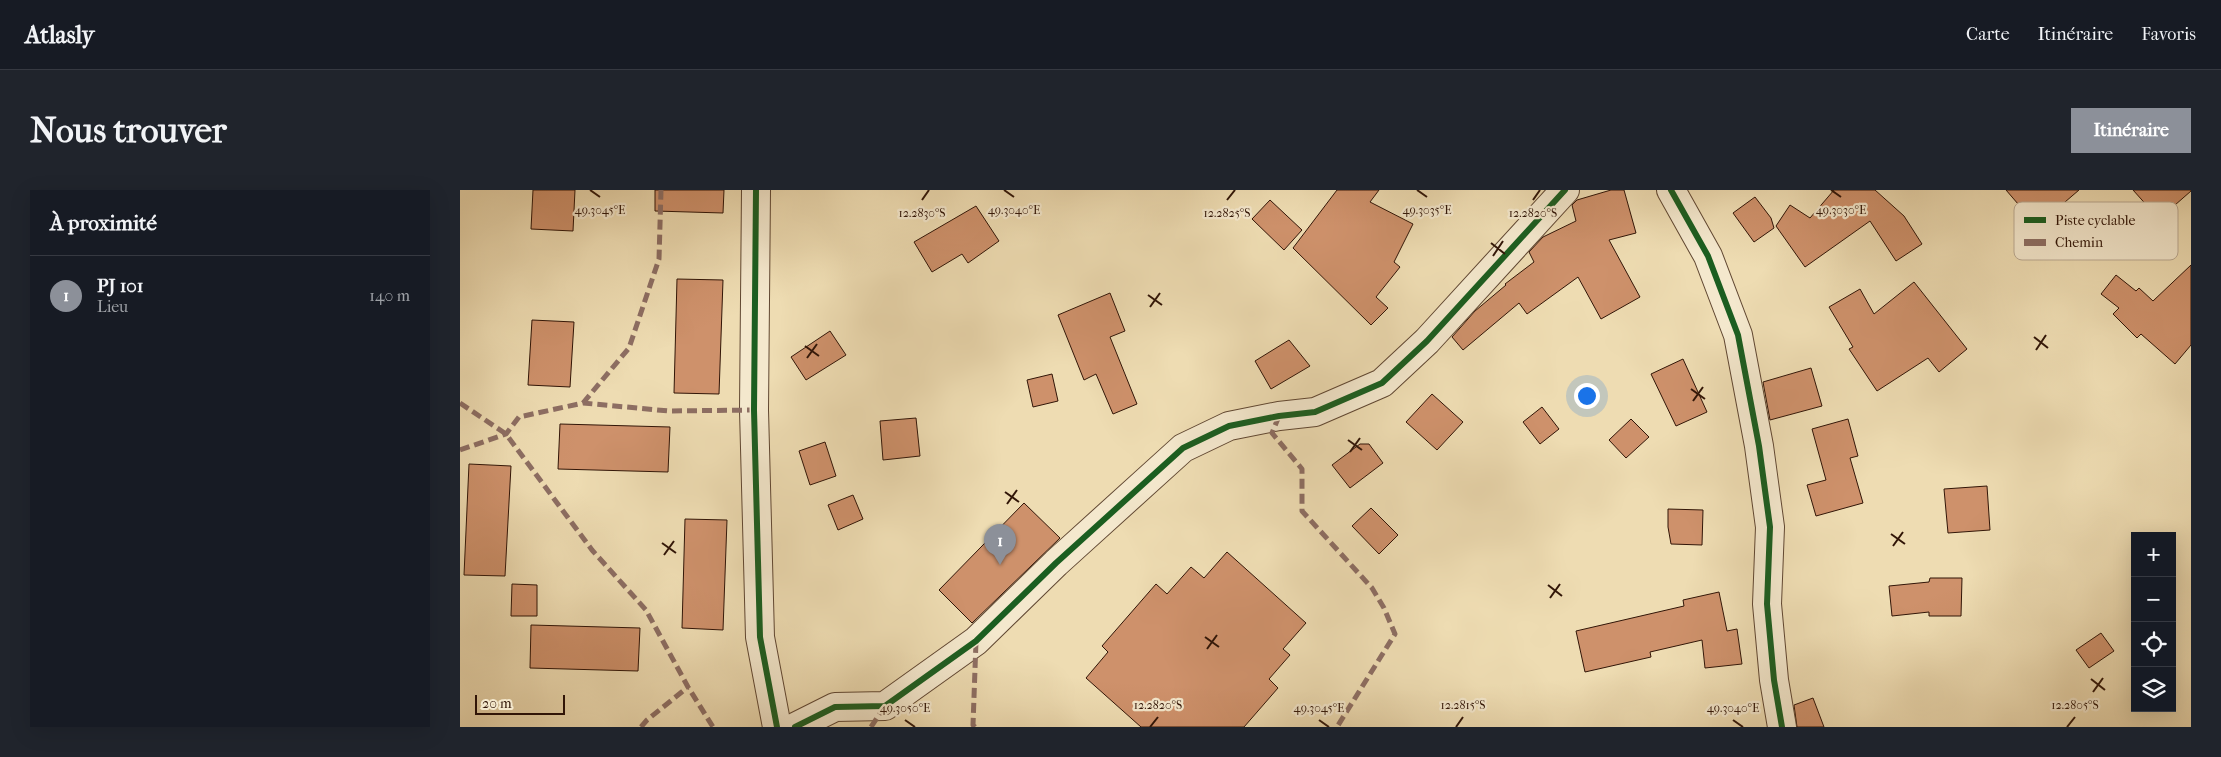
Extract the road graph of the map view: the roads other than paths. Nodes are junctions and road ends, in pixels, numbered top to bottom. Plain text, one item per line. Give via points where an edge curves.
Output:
1 (756, 190) edge
2 (1565, 190) edge
3 (1671, 190) edge
4 (777, 727) edge
5 (795, 727) edge
6 (1782, 727) edge

1 - 4 street via 754,410 760,637
2 - 5 street via 1427,340 1382,383 1315,412 1229,426 1183,448 976,641 885,706 835,707
3 - 6 street via 1708,256 1738,335 1770,526 1767,604

